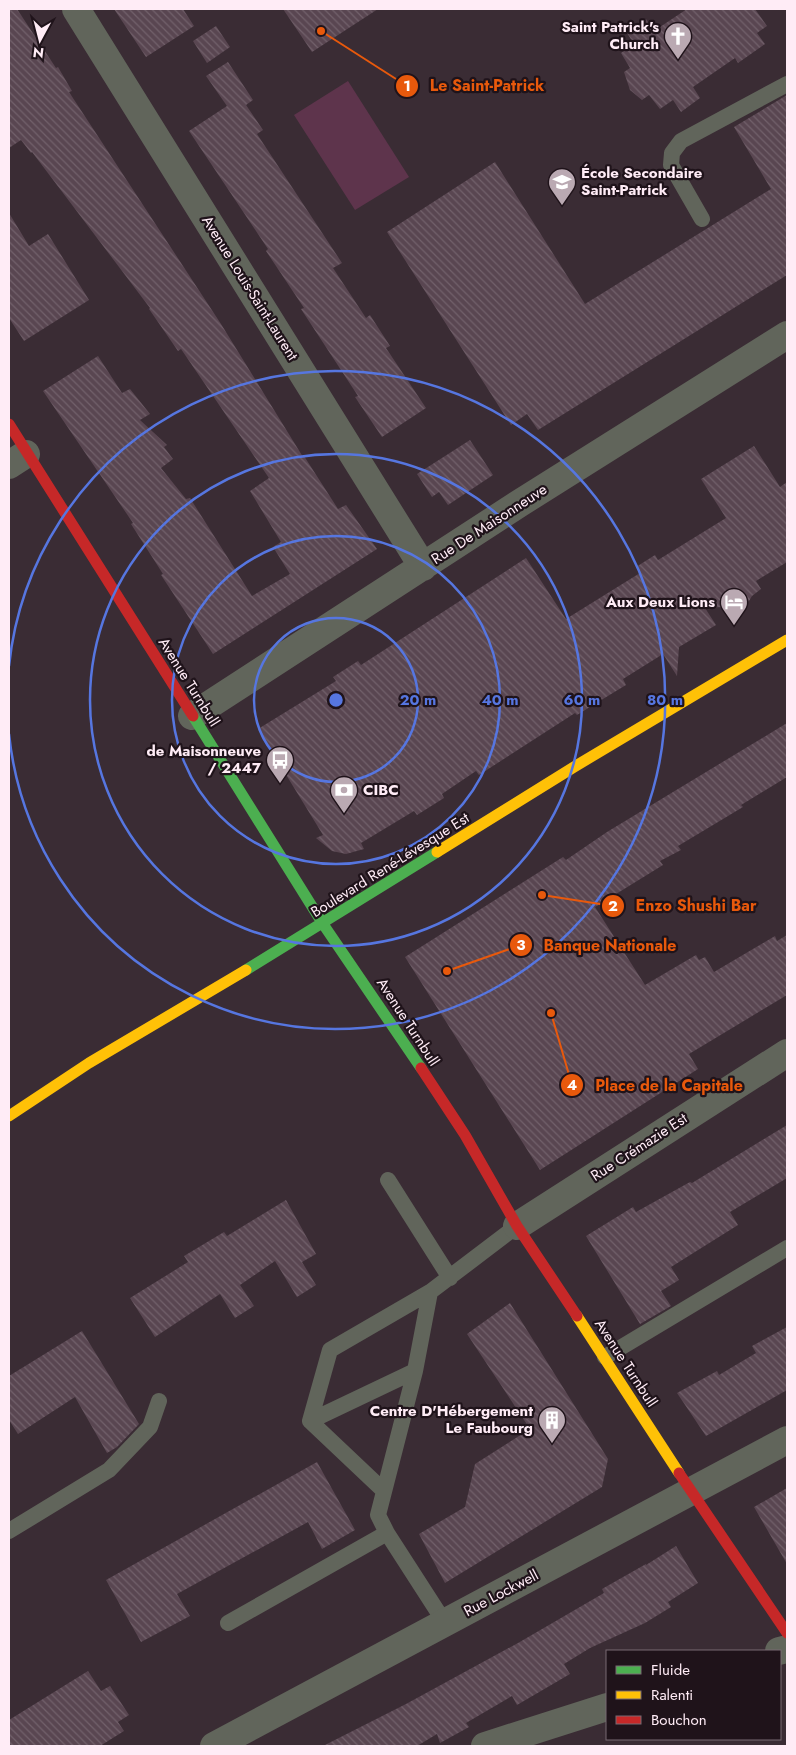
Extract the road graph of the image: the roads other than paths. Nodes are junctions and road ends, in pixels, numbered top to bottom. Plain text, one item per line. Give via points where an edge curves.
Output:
1 (76, 9) edge
2 (787, 84) edge
3 (702, 219) dead end
4 (787, 335) edge
5 (9, 424) edge
6 (18, 459) edge
7 (423, 567) junction
8 (787, 640) edge
9 (192, 716) junction
10 (323, 924) junction
11 (787, 1054) edge
12 (9, 1116) edge
13 (388, 1180) dead end
14 (516, 1226) junction
15 (787, 1248) edge
16 (450, 1278) junction
17 (430, 1292) junction
18 (605, 1357) junction
19 (415, 1371) junction
20 (160, 1401) dead end
21 (310, 1421) junction
22 (787, 1440) edge
23 (384, 1491) junction
24 (691, 1492) junction
25 (9, 1531) edge
26 (386, 1533) junction
27 (228, 1623) dead end
28 (445, 1623) junction
29 (787, 1633) edge
30 (606, 1707) edge
31 (214, 1746) edge
32 (485, 1746) edge

1 - 7 street, Avenue Louis-Saint-Laurent
2 - 3 lane via 681,141 672,153 671,165
4 - 7 street, Rue De Maisonneuve
5 - 6 street, Avenue Turnbull
6 - 9 street, Avenue Turnbull
7 - 9 street, Rue De Maisonneuve
8 - 10 street, Boulevard René-Lévesque Est
9 - 10 street, Avenue Turnbull
10 - 12 street, Boulevard René-Lévesque Est via 89,1063
10 - 14 street, Avenue Turnbull via 465,1136
11 - 14 street, Rue Crémazie Est
13 - 16 lane
14 - 16 lane
14 - 18 street, Avenue Turnbull
15 - 18 lane
16 - 17 lane
17 - 19 lane
17 - 21 lane via 330,1350
18 - 24 street, Avenue Turnbull
19 - 21 lane
19 - 23 lane
20 - 25 lane via 150,1427 109,1470
21 - 23 lane
22 - 24 street, Rue Lockwell
23 - 26 lane via 378,1515
24 - 28 street, Rue Lockwell
24 - 29 street, Avenue Turnbull
26 - 27 lane
26 - 28 lane
28 - 31 street, Rue Lockwell
30 - 32 street

